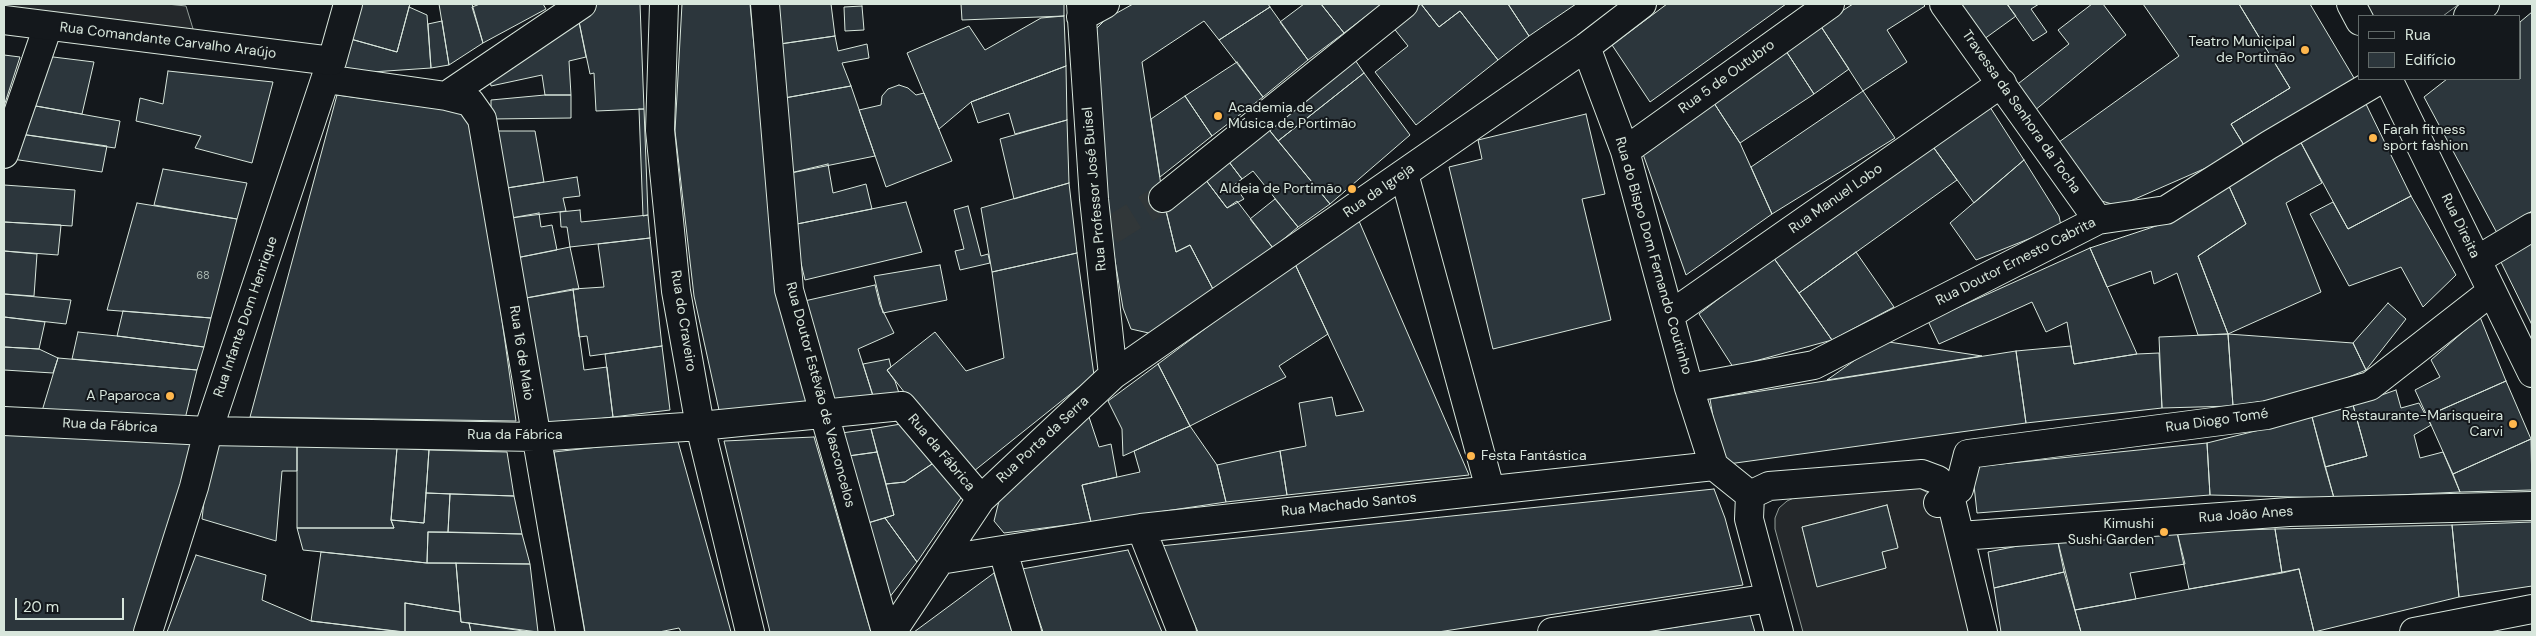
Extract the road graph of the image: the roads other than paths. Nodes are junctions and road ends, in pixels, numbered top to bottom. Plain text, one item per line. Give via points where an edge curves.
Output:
1 (348, 4) edge
2 (582, 4) edge
3 (664, 4) edge
4 (765, 4) edge
5 (1105, 4) edge
6 (1404, 4) edge
7 (1642, 4) edge
8 (1830, 4) edge
9 (1944, 4) edge
10 (2351, 4) edge
11 (2485, 4) edge
12 (1081, 10) edge
13 (2469, 15) edge
14 (2358, 17) edge
15 (4, 20) edge
16 (48, 26) junction
17 (1586, 47) junction
18 (329, 70) junction
19 (2379, 80) edge
20 (2388, 80) edge
21 (2002, 83) junction
22 (446, 96) junction
23 (1625, 151) junction
24 (4, 154) edge
25 (1404, 174) junction
26 (1162, 198) tunnel mouth
27 (2098, 220) junction
28 (2532, 227) edge
29 (2477, 260) junction
30 (2492, 291) junction
31 (1670, 315) junction
32 (2532, 372) edge
33 (1113, 375) junction
34 (1689, 388) junction
35 (824, 415) junction
36 (4, 421) edge
37 (700, 426) junction
38 (208, 431) junction
39 (535, 437) junction
40 (1714, 466) junction
41 (1490, 489) junction
42 (1942, 493) junction
43 (1750, 495) junction
44 (981, 499) junction
45 (2532, 506) edge
46 (1141, 528) junction
47 (1960, 536) junction
48 (1003, 551) junction
49 (940, 560) junction
50 (1770, 598) junction
51 (2532, 609) edge
52 (148, 632) edge
53 (570, 632) edge
54 (750, 632) edge
55 (886, 632) edge
56 (892, 632) edge
57 (1027, 632) edge
58 (1182, 632) edge
59 (1552, 632) edge
60 (1778, 632) edge
61 (1983, 632) edge
62 (2414, 632) edge

1 - 18 street, Rua Infante Dom Henrique
2 - 22 street
3 - 37 street, Rua do Craveiro via 660,130 676,291
4 - 35 street, Rua Doutor Estêvão de Vasconcelos via 789,290
5 - 12 street
6 - 26 street
7 - 17 street, Rua da Igreja
8 - 23 street, Rua 5 de Outubro
9 - 21 street, Travessa da Senhora da Tocha
10 - 14 street
11 - 13 street
12 - 33 street, Rua Professor José Buisel via 1104,235
15 - 16 street, Rua Comandante Carvalho Araújo
16 - 18 street, Rua Comandante Carvalho Araújo
16 - 24 street
17 - 23 street, Rua do Bispo Dom Fernando Coutinho
17 - 25 street, Rua da Igreja
18 - 22 street, Rua Comandante Carvalho Araújo
18 - 38 street, Rua Infante Dom Henrique
19 - 27 street, Rua Doutor Ernesto Cabrita via 2166,210
20 - 29 street, Rua Direita
21 - 27 street, Travessa da Senhora da Tocha
21 - 31 street, Rua Manuel Lobo
22 - 39 street, Rua 16 de Maio via 470,102 482,119
23 - 31 street, Rua do Bispo Dom Fernando Coutinho
25 - 33 street, Rua da Igreja
25 - 41 street
27 - 34 street, Rua Doutor Ernesto Cabrita via 1814,365
28 - 29 street
29 - 30 street, Rua Direita
30 - 32 street, Rua Direita
30 - 42 street, Rua Diogo Tomé via 2370,386 2267,415 1968,454 1959,489
31 - 34 street, Rua do Bispo Dom Fernando Coutinho
33 - 44 street, Rua Porta da Serra
34 - 40 street, Rua do Bispo Dom Fernando Coutinho
35 - 37 street, Rua da Fábrica
35 - 44 street, Rua da Fábrica via 902,406
35 - 55 street, Rua Doutor Estêvão de Vasconcelos
36 - 38 street, Rua da Fábrica
37 - 39 street, Rua da Fábrica
37 - 54 street, Rua do Craveiro
38 - 39 street, Rua da Fábrica
38 - 52 street, Rua Infante Dom Henrique via 194,487
39 - 53 street, Rua 16 de Maio
40 - 41 street, Rua Machado Santos
40 - 43 street
41 - 46 street, Rua Machado Santos
42 - 43 street via 1922,474 1769,486
42 - 47 street
43 - 50 street via 1749,519
44 - 49 street, Rua Porta da Serra
45 - 47 street, Rua João Anes via 2289,512
46 - 48 street, Rua Machado Santos
46 - 58 street
47 - 61 street
48 - 49 street, Rua Machado Santos
48 - 57 street
49 - 56 street, Rua Porta da Serra
50 - 59 street
50 - 60 street
51 - 62 street

